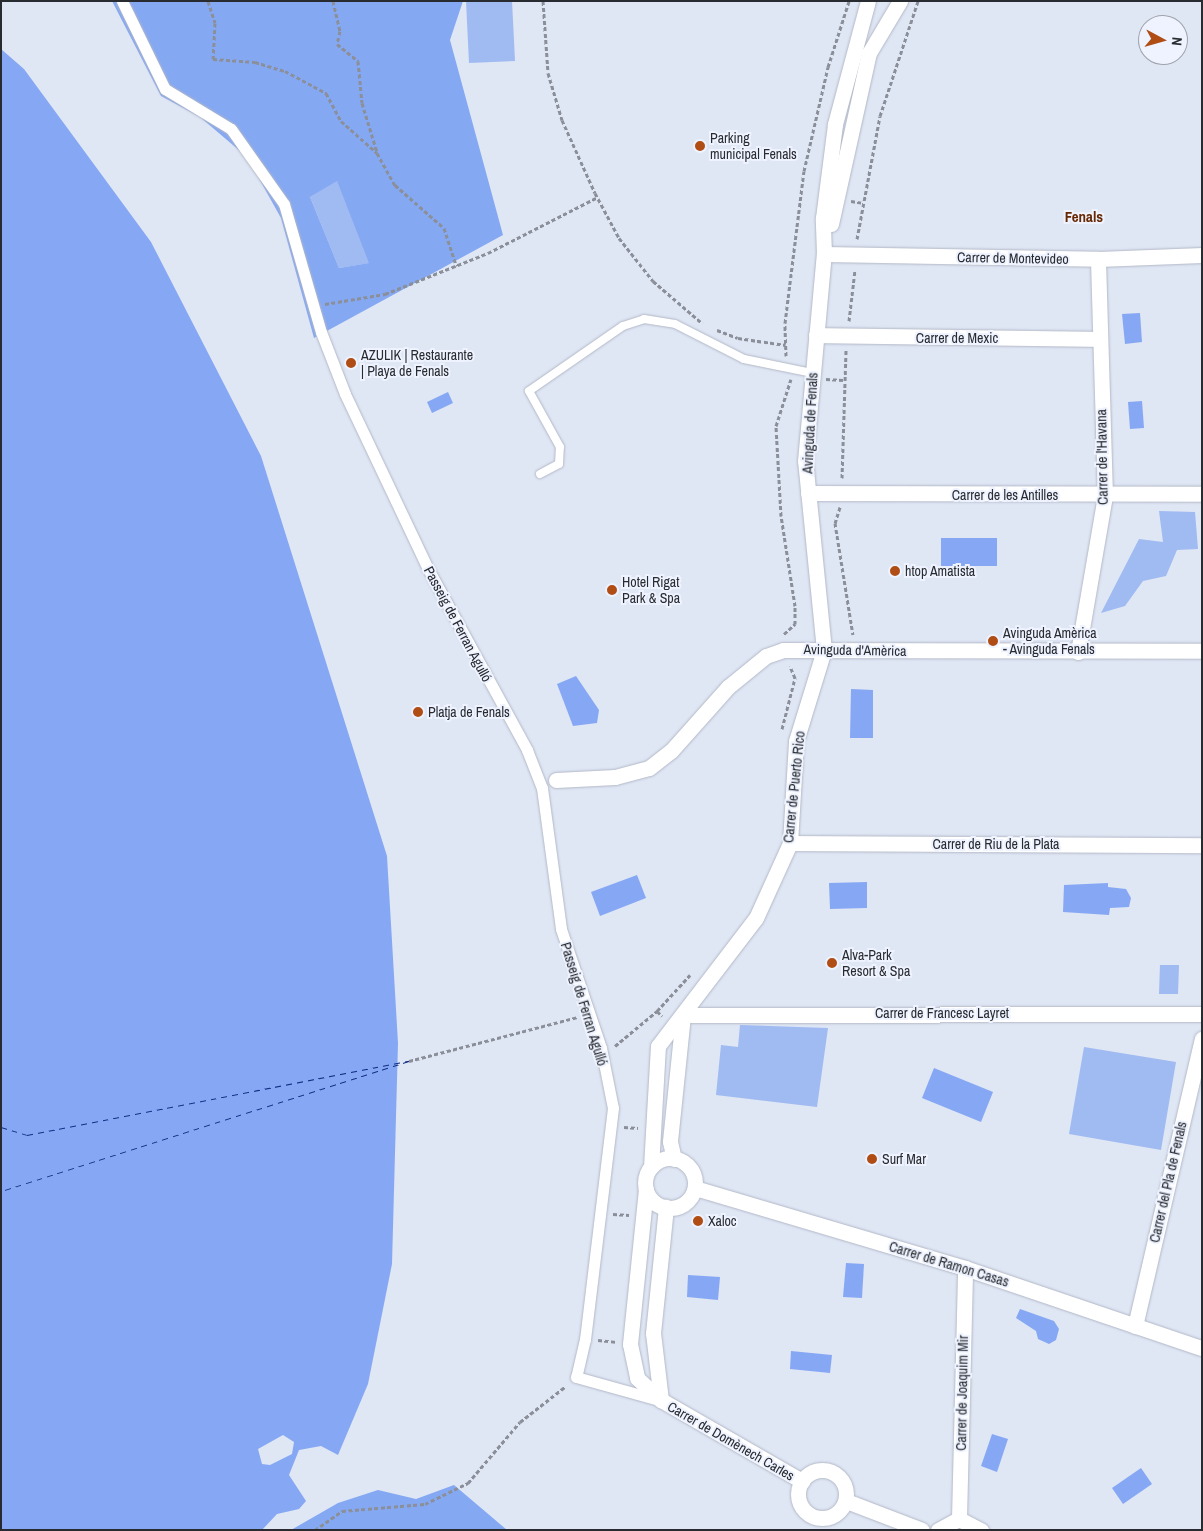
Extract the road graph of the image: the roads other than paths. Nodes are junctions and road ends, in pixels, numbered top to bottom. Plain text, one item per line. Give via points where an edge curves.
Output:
1 (122, 1) edge
2 (868, 1) edge
3 (900, 1) edge
4 (824, 254) junction
5 (1202, 255) edge
6 (1098, 259) junction
7 (816, 335) junction
8 (1099, 339) junction
9 (812, 373) junction
10 (540, 474) dead end
11 (808, 494) junction
12 (1202, 494) edge
13 (1105, 496) junction
14 (824, 650) junction
15 (1202, 651) edge
16 (1078, 652) junction
17 (556, 780) dead end
18 (790, 842) junction
19 (1202, 846) edge
20 (1202, 1014) edge
21 (678, 1020) junction
22 (1202, 1039) edge
23 (674, 1159) junction
24 (651, 1167) junction
25 (695, 1188) junction
26 (646, 1189) junction
27 (666, 1207) junction
28 (965, 1268) junction
29 (1135, 1326) junction
30 (1202, 1348) edge
31 (661, 1400) junction
32 (802, 1481) junction
33 (846, 1501) junction
34 (959, 1519) junction
35 (810, 1523) edge
36 (922, 1530) edge
37 (938, 1530) edge
38 (981, 1530) edge

1 - 31 street, Passeig de Ferran Agulló via 165,89 232,129 255,157 284,204 314,306 349,403 427,567 538,780 561,929 602,1056 612,1108 585,1339 576,1377
2 - 4 street, Avinguda de Fenals via 835,124 823,218
3 - 4 street, Avinguda de Fenals via 870,53
4 - 6 street, Carrer de Montevideo
4 - 7 street, Avinguda de Fenals
5 - 6 street, Carrer de Montevideo
6 - 8 street, Carrer de l'Havana
7 - 8 street, Carrer de Mexic
7 - 9 street, Avinguda de Fenals
8 - 13 street, Carrer de l'Havana
9 - 10 lane via 790,372 744,360 675,324 644,319 623,326 529,390 560,447 559,464
9 - 11 street, Avinguda de Fenals via 805,462
11 - 13 street, Carrer de les Antilles
11 - 14 street, Avinguda de Fenals
12 - 13 street, Carrer de les Antilles
13 - 16 street, Carrer de l'Havana
14 - 16 street, Avinguda d'Amèrica
14 - 17 street, Avinguda d'Amèrica via 783,657 766,656 728,687 671,751 649,768 615,777
14 - 18 street, Carrer de Puerto Rico via 796,742
15 - 16 street, Avinguda d'Amèrica
18 - 19 street, Carrer de Riu de la Plata
18 - 21 street, Carrer de Puerto Rico via 756,918
20 - 21 street, Carrer de Francesc Layret
21 - 23 street via 670,1141
21 - 24 street via 658,1046
22 - 29 street, Carrer del Pla de Fenals
23 - 24 street
23 - 25 street via 688,1166
24 - 26 street
25 - 27 street via 684,1204
25 - 28 street, Carrer de Ramon Casas
26 - 27 street via 651,1199
26 - 31 street via 630,1344 637,1378
27 - 31 street via 653,1333
28 - 29 street, Carrer de Ramon Casas
28 - 34 street, Carrer de Joaquim Mir
29 - 30 street, Carrer de Ramon Casas
31 - 32 street, Carrer de Domènech Carles
32 - 33 street via 813,1471 829,1470 845,1486
32 - 35 street via 798,1496
33 - 35 street via 832,1517
33 - 36 street
34 - 37 street
34 - 38 street

